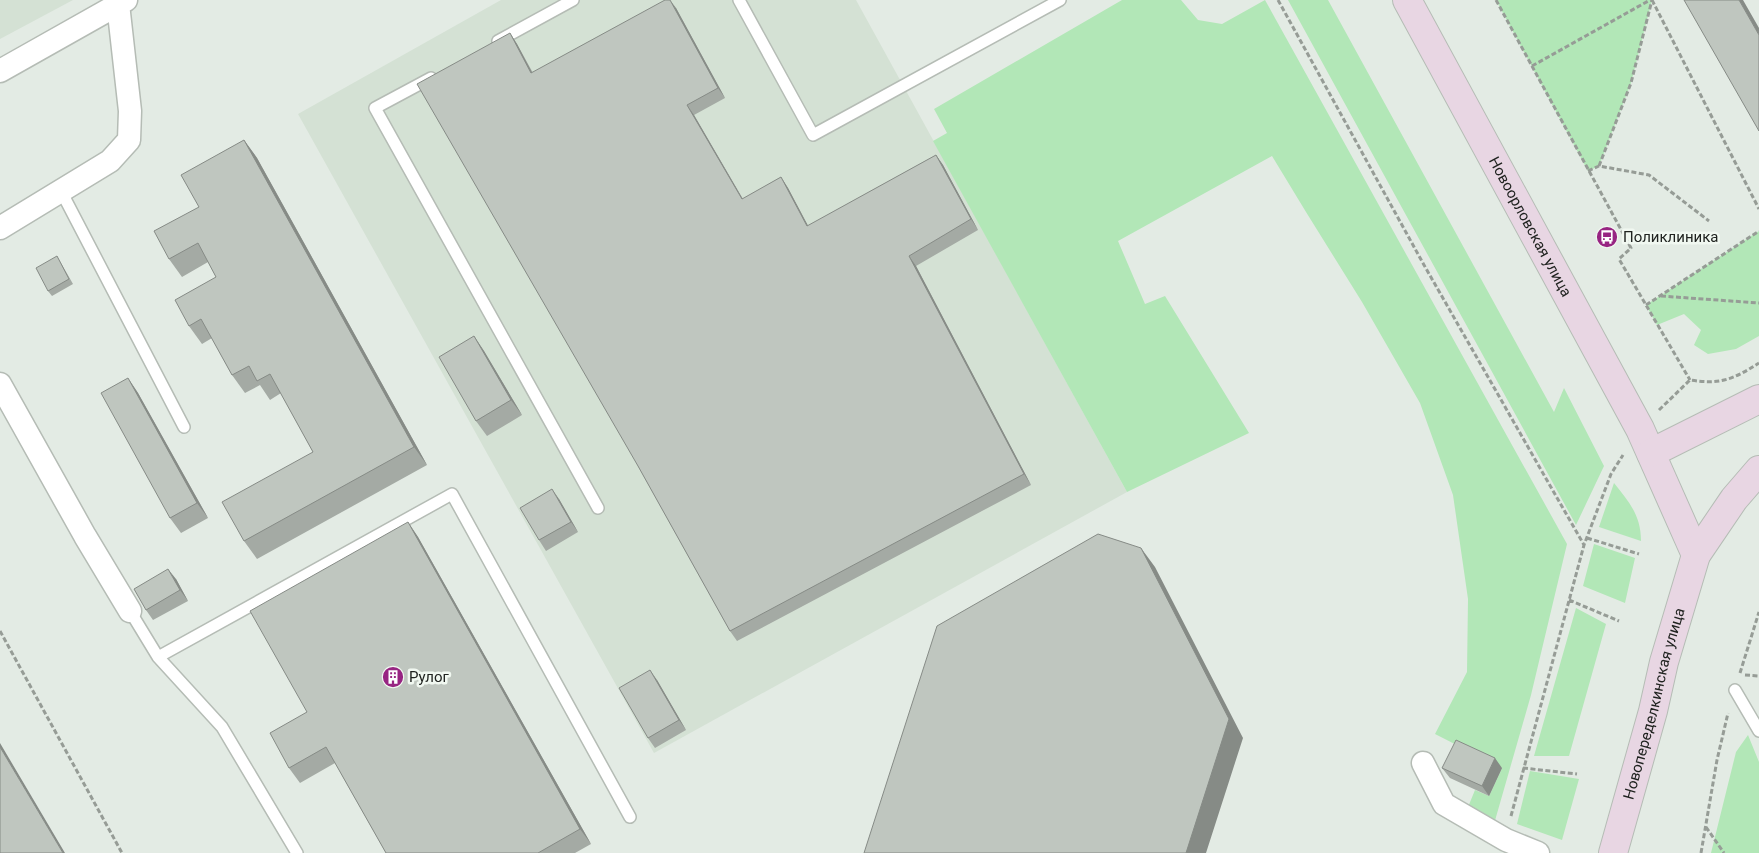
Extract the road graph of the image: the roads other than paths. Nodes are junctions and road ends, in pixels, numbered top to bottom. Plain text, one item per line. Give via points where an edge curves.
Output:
1 (573, 0) edge
2 (739, 0) edge
3 (1060, 0) edge
4 (1407, 0) edge
5 (122, 2) edge
6 (487, 47) edge
7 (0, 71) edge
8 (444, 71) edge
9 (61, 191) junction
10 (0, 228) edge
11 (0, 384) edge
12 (1759, 399) edge
13 (184, 427) dead end
14 (1651, 453) junction
15 (1759, 470) edge
16 (598, 508) dead end
17 (1696, 555) junction
18 (130, 611) joint
19 (158, 657) junction
20 (1734, 690) road end
21 (1759, 731) edge
22 (1423, 763) dead end
23 (630, 817) dead end
24 (297, 853) edge
25 (1538, 853) edge
26 (1613, 853) edge

1 - 6 lane
2 - 3 lane via 813,135
4 - 14 main road, Новоорловская улица
5 - 7 street
5 - 9 street via 130,111 128,140 110,161
8 - 16 lane via 375,108
9 - 10 street
9 - 13 lane
11 - 18 street
12 - 14 main road
14 - 17 main road
15 - 17 main road, Новопеределкинская улица via 1734,499
17 - 26 main road, Новопеределкинская улица
18 - 19 lane
19 - 23 lane via 452,494
19 - 24 lane via 222,727
20 - 21 lane
22 - 25 street via 1444,804 1506,840

